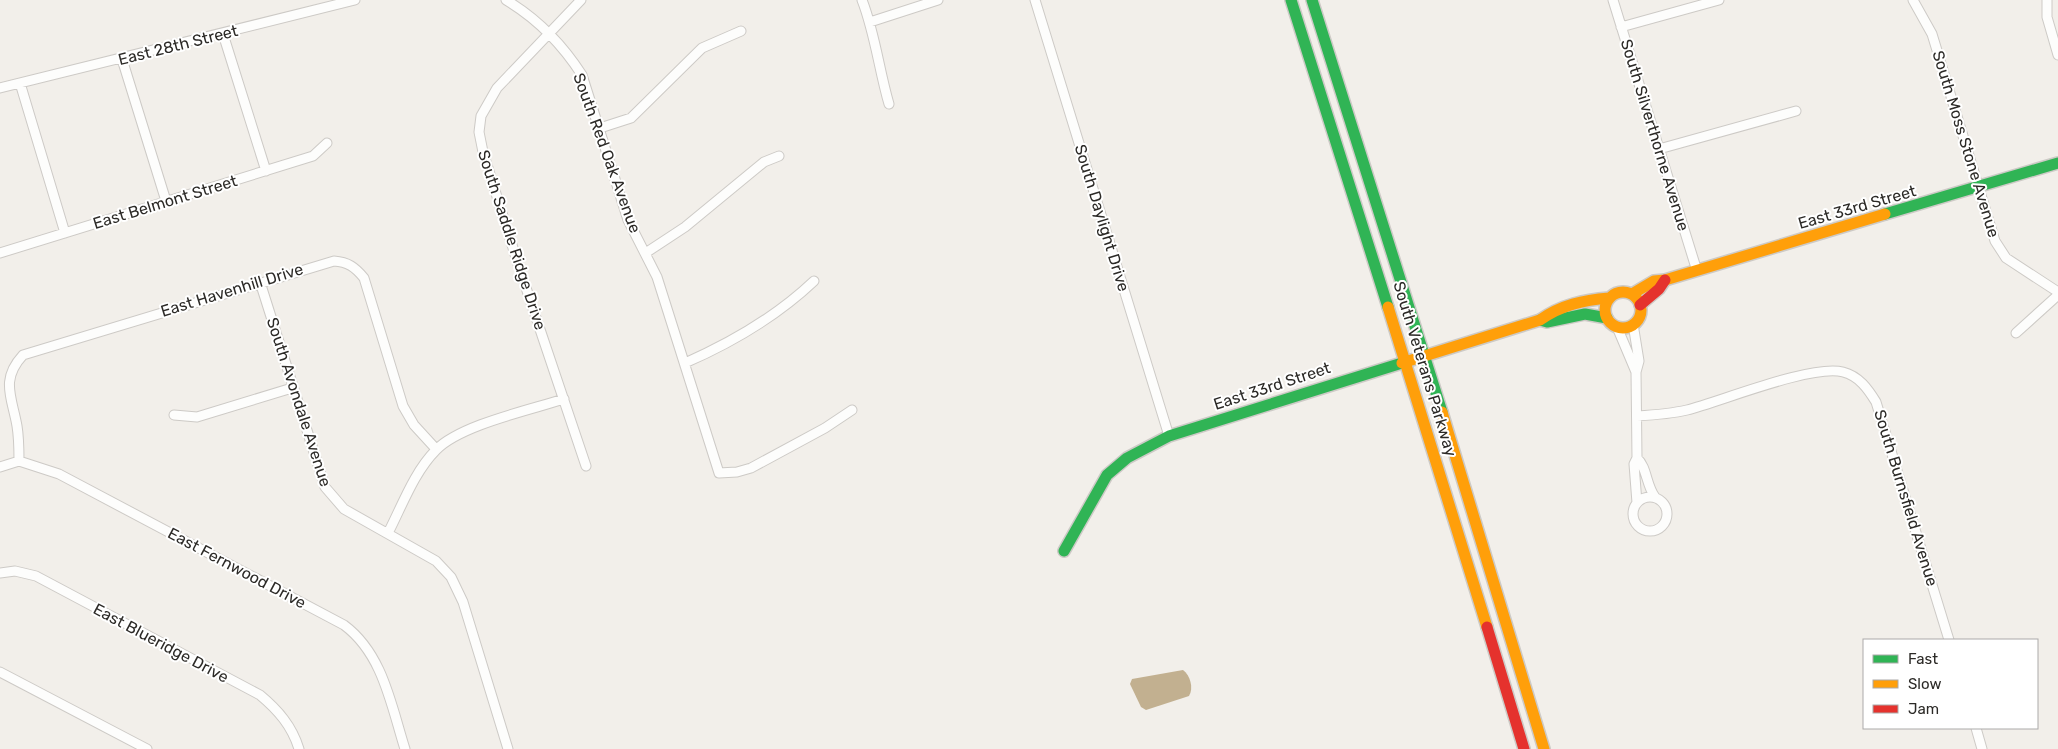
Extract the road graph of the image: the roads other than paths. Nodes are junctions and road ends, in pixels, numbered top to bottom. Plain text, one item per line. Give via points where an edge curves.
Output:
1 (355, 0) edge
2 (506, 0) edge
3 (581, 0) edge
4 (862, 0) edge
5 (938, 0) edge
6 (1035, 0) edge
7 (1291, 0) edge
8 (1312, 0) edge
9 (1613, 0) edge
10 (1719, 0) edge
11 (1913, 0) edge
12 (2046, 0) edge
13 (870, 22) junction
14 (1621, 27) junction
15 (740, 31) dead end
16 (224, 34) junction
17 (550, 34) junction
18 (2058, 55) edge
19 (122, 59) junction
20 (20, 83) junction
21 (0, 88) edge
22 (889, 104) dead end
23 (1796, 111) dead end
24 (600, 128) junction
25 (327, 144) dead end
26 (1659, 149) junction
27 (779, 156) dead end
28 (2058, 163) edge
29 (266, 171) junction
30 (1978, 188) junction
31 (166, 201) junction
32 (65, 233) junction
33 (647, 252) junction
34 (0, 253) edge
35 (1697, 271) junction
36 (1665, 280) junction
37 (814, 281) dead end
38 (260, 282) junction
39 (1632, 294) junction
40 (2058, 294) edge
41 (1609, 298) junction
42 (1640, 305) junction
43 (1607, 318) junction
44 (1540, 320) junction
45 (1633, 324) junction
46 (1617, 327) junction
47 (2016, 333) dead end
48 (1425, 355) junction
49 (1405, 361) junction
50 (686, 363) junction
51 (1636, 372) junction
52 (292, 388) junction
53 (564, 399) junction
54 (852, 410) dead end
55 (174, 415) dead end
56 (1637, 416) junction
57 (1169, 436) junction
58 (436, 449) junction
59 (1637, 458) junction
60 (19, 461) junction
61 (586, 466) dead end
62 (0, 467) edge
63 (1655, 497) junction
64 (1637, 503) junction
65 (388, 533) junction
66 (1064, 551) dead end
67 (0, 573) edge
68 (1949, 639) edge
69 (0, 672) edge
70 (1976, 729) edge
71 (147, 749) edge
72 (299, 749) edge
73 (405, 749) edge
74 (508, 749) edge
75 (1524, 749) edge
76 (1544, 749) edge
77 (1982, 749) edge

1 - 16 street, East 28th Street
2 - 17 street, South Red Oak Avenue
3 - 17 street, South Saddle Ridge Drive
4 - 13 street
5 - 13 street
6 - 57 street, South Daylight Drive
7 - 49 main road, South Veterans Parkway
8 - 48 main road, South Veterans Parkway
9 - 14 street, South Silverthorne Avenue
10 - 14 street
11 - 30 street, South Moss Stone Avenue via 1932,34
12 - 18 street via 2047,17
13 - 22 street
14 - 26 street, South Silverthorne Avenue
15 - 24 street via 702,48 631,118
16 - 19 street, East 28th Street
16 - 29 street
17 - 24 street, South Red Oak Avenue via 582,75
17 - 53 street, South Saddle Ridge Drive via 497,88 481,116 479,132 518,264
19 - 20 street, East 28th Street
19 - 31 street
20 - 21 street, East 28th Street
20 - 32 street
23 - 26 street
24 - 33 street, South Red Oak Avenue via 628,220
25 - 29 street, East Belmont Street via 313,156
26 - 35 street, South Silverthorne Avenue
27 - 33 street via 764,162 685,226
28 - 30 main road, East 33rd Street
29 - 31 street, East Belmont Street
30 - 35 main road, East 33rd Street
30 - 40 street, South Moss Stone Avenue via 1995,242 2006,258
31 - 32 street, East Belmont Street
32 - 34 street, East Belmont Street
33 - 50 street, South Red Oak Avenue
35 - 36 main road, East 33rd Street
36 - 39 main road, East 33rd Street via 1654,281
36 - 42 main road
37 - 50 street via 748,333
38 - 52 street, South Avondale Avenue
38 - 58 street, East Havenhill Drive via 326,262 344,262 358,270 368,288 403,406 414,425
38 - 60 street, East Havenhill Drive via 23,355 8,375
39 - 41 main road, East 33rd Street via 1620,292
39 - 42 main road
40 - 47 street
41 - 43 main road via 1605,309
41 - 44 main road, East 33rd Street via 1550,312
42 - 45 main road via 1639,317
43 - 44 main road, East 33rd Street via 1585,314 1547,322
43 - 46 main road
44 - 48 main road, East 33rd Street
45 - 46 main road
45 - 51 street via 1638,361
46 - 51 street
48 - 49 main road, East 33rd Street
48 - 76 main road, South Veterans Parkway
49 - 57 main road, East 33rd Street
49 - 75 main road, South Veterans Parkway
50 - 54 street, South Red Oak Avenue via 718,473 751,468
51 - 56 street
52 - 55 street via 197,417
52 - 65 street, South Avondale Avenue via 325,487 344,509
53 - 58 street via 456,434
53 - 61 street, South Saddle Ridge Drive
56 - 59 street
56 - 68 street, South Burnsfield Avenue via 1686,410 1829,370 1856,378 1876,402
57 - 66 main road, East 33rd Street via 1127,458 1107,475
58 - 65 street via 421,469
59 - 63 street
59 - 64 street via 1634,464
60 - 62 street
60 - 73 street, East Fernwood Drive via 59,474 336,620 352,632 374,658
63 - 64 street
63 - 64 street via 1667,512 1665,524 1656,531 1645,531 1636,524 1633,514
65 - 74 street, South Avondale Avenue via 436,561 452,577 459,590
67 - 72 street, East Blueridge Drive via 15,571 36,576 260,695 278,710
69 - 71 street
70 - 77 street

